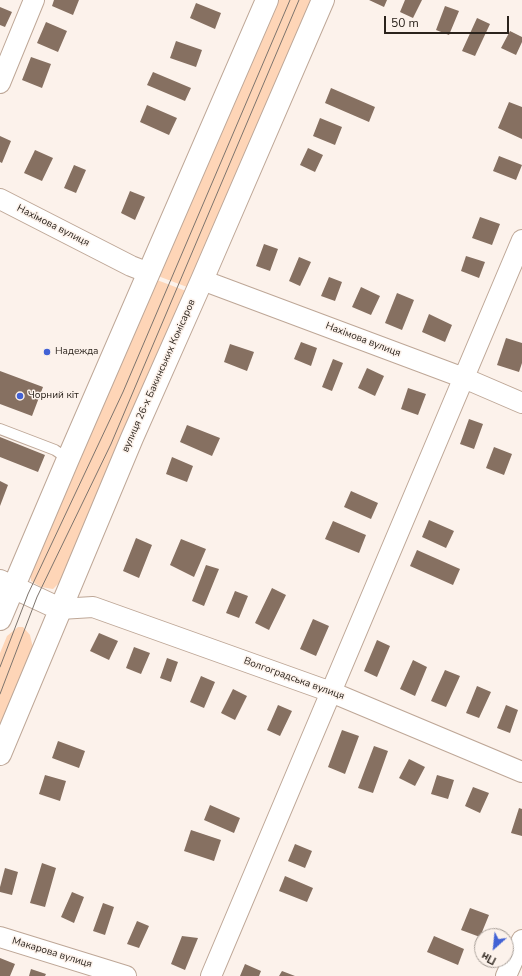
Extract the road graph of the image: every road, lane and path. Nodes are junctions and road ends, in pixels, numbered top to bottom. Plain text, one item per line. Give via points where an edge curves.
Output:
1 (34, 0) edge
2 (267, 0) edge
3 (323, 0) edge
4 (0, 83) edge
5 (0, 199) edge
6 (522, 240) edge
7 (149, 273) junction
8 (202, 280) junction
9 (464, 378) junction
10 (522, 403) edge
11 (0, 429) edge
12 (68, 459) junction
13 (6, 584) edge
14 (60, 609) junction
15 (0, 619) edge
16 (331, 692) junction
17 (0, 754) edge
18 (522, 772) edge
19 (0, 937) edge
20 (522, 940) edge
21 (126, 976) edge
22 (211, 976) edge
23 (506, 976) edge

1 - 4 street
2 - 7 street
3 - 8 street, вулиця 26-х Бакинських Комісаров
5 - 7 street, Нахімова вулиця via 130,266
6 - 9 street
7 - 12 street
8 - 9 street, Нахімова вулиця
8 - 14 street, вулиця 26-х Бакинських Комісаров
9 - 10 street, Нахімова вулиця
9 - 16 street
11 - 12 lane via 55,450
12 - 13 street
13 - 14 street
13 - 15 street
14 - 16 street, Волгоградська вулиця via 93,607
14 - 17 street, вулиця 26-х Бакинських Комісаров
16 - 18 street, Волгоградська вулиця
16 - 22 street
19 - 21 street, Макарова вулиця
20 - 23 street

